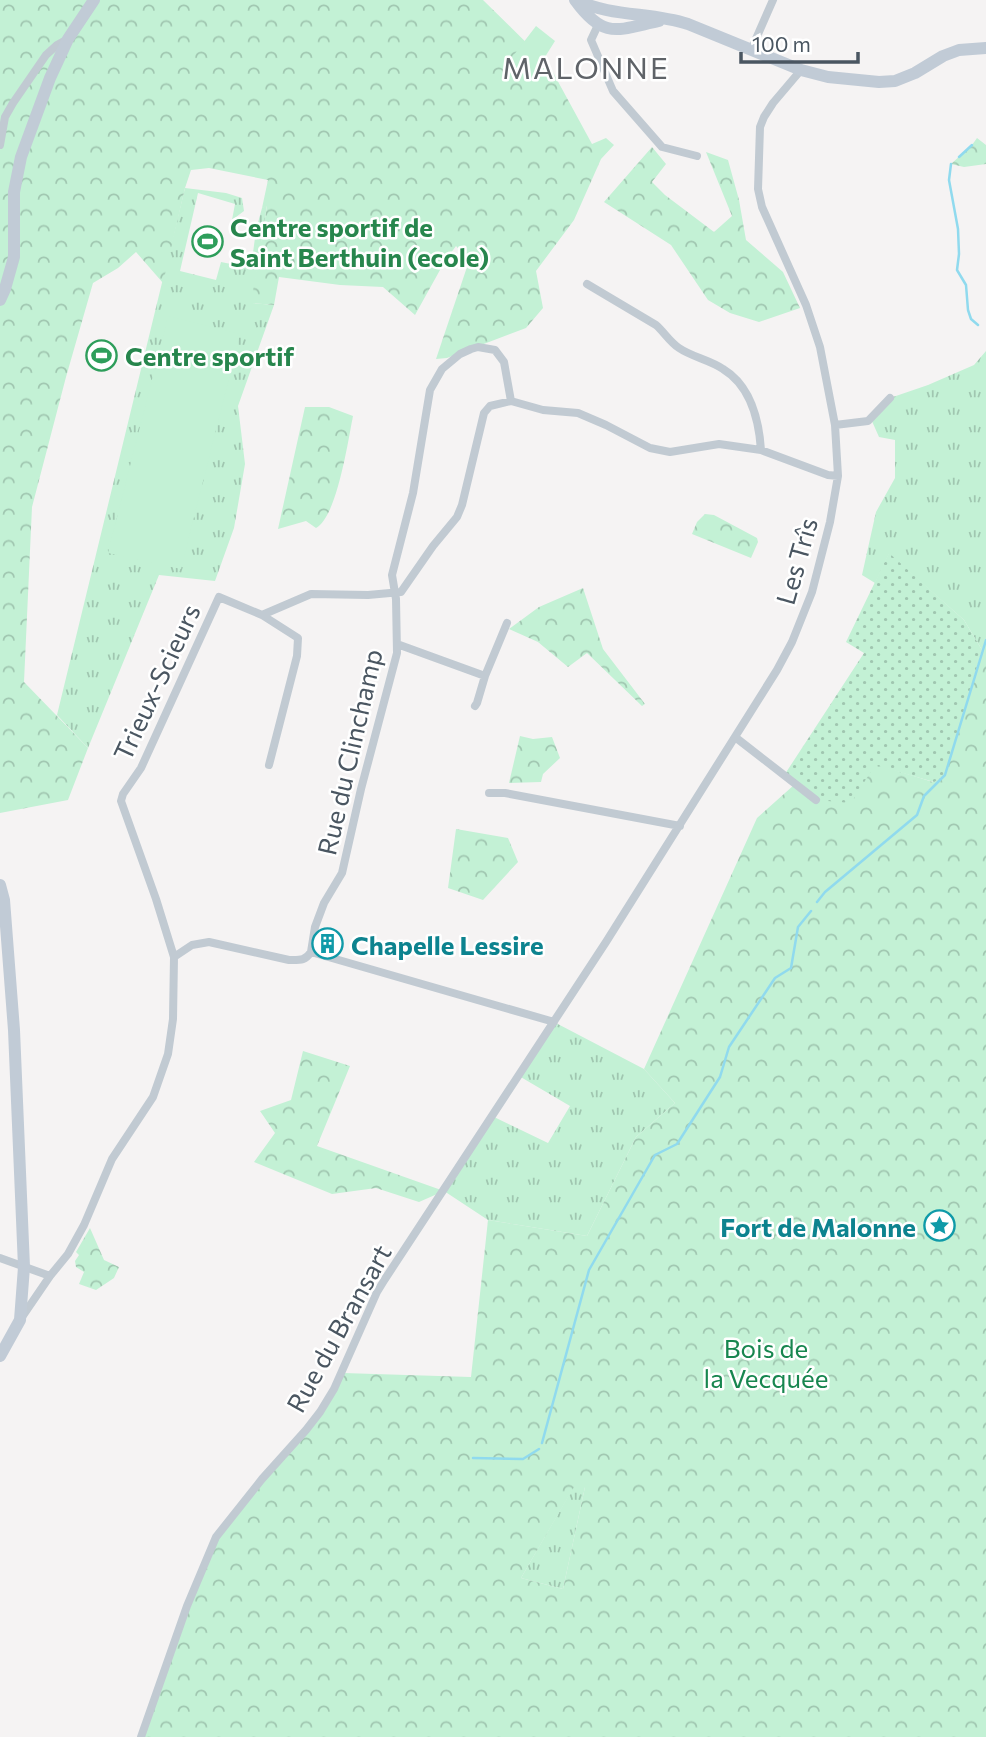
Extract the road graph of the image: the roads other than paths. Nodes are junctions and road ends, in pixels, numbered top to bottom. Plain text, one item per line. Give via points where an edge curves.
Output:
1 (94, 0) edge
2 (575, 0) edge
3 (773, 0) edge
4 (670, 18) junction
5 (598, 25) junction
6 (68, 39) junction
7 (986, 48) edge
8 (751, 50) junction
9 (802, 70) junction
10 (0, 145) edge
11 (697, 156) dead end
12 (587, 284) dead end
13 (0, 300) edge
14 (890, 398) dead end
15 (511, 401) junction
16 (835, 425) junction
17 (761, 450) junction
18 (838, 476) junction
19 (394, 592) junction
20 (262, 615) junction
21 (507, 623) dead end
22 (397, 644) junction
23 (485, 676) junction
24 (475, 706) dead end
25 (734, 737) junction
26 (269, 765) dead end
27 (489, 793) dead end
28 (816, 800) dead end
29 (680, 826) junction
30 (0, 885) edge
31 (311, 952) junction
32 (174, 957) junction
33 (554, 1022) junction
34 (0, 1258) edge
35 (24, 1267) junction
36 (50, 1276) junction
37 (20, 1320) junction
38 (0, 1356) edge
39 (141, 1737) edge

1 - 6 street
2 - 4 street via 614,13
2 - 5 street
3 - 8 street
4 - 5 street via 630,29
4 - 8 street
5 - 11 street via 591,40 613,90 662,147
6 - 10 street via 46,55 13,103 5,117
6 - 13 street via 21,157 14,192 14,257
7 - 9 street via 959,50 895,81 828,77
8 - 9 street
9 - 16 street, Les Trîs via 764,117 758,189 820,347
12 - 17 street via 656,325 684,352 724,369 741,385 759,425
14 - 16 street via 868,421
15 - 17 street via 578,413 663,451 719,444
15 - 19 street via 490,406 484,413 455,521 401,592
15 - 19 street, Rue du Clinchamp via 504,362 495,350 471,349 442,369 430,390 413,493 392,575
16 - 18 street, Les Trîs
17 - 18 street
18 - 25 street, Les Trîs via 805,611 777,670
19 - 20 street via 311,594
19 - 22 street, Rue du Clinchamp
20 - 26 street via 298,638
20 - 32 street, Trieux-Scieurs via 219,597 141,768 121,801
21 - 23 street
22 - 23 street
22 - 31 street, Rue du Clinchamp via 342,873 324,903
23 - 24 street
25 - 28 street
25 - 29 street, Les Trîs
27 - 29 street
29 - 33 street, Les Trîs
30 - 35 street via 14,1030
31 - 32 street via 302,960 289,960 209,942 192,945
31 - 33 street
32 - 36 street via 173,1019 160,1081 112,1159 68,1254
33 - 39 street, Rue du Bransart via 381,1286 320,1412 216,1537
34 - 35 street
35 - 36 street
35 - 37 street
36 - 37 street
37 - 38 street

